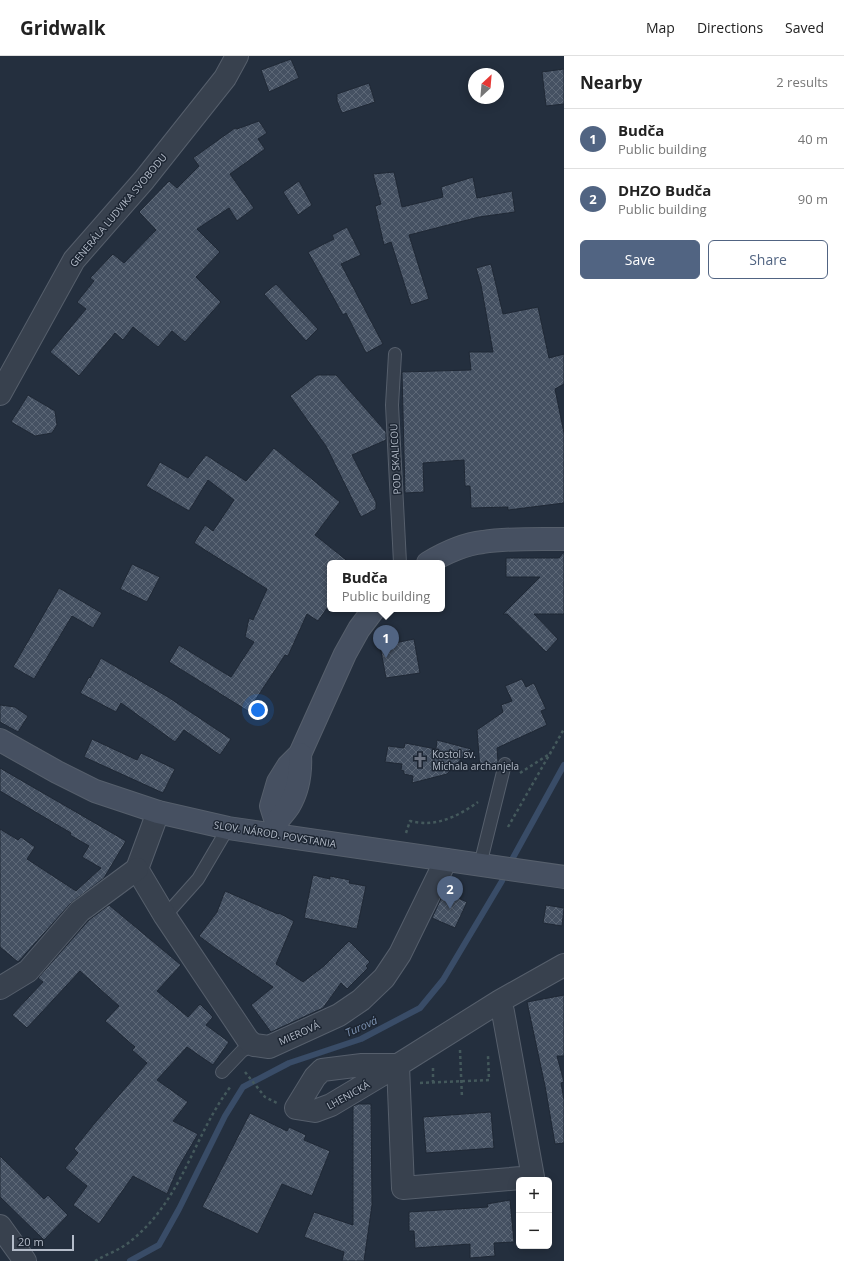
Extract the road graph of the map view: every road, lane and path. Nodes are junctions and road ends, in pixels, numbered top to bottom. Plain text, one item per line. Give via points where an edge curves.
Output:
1 (237, 56) edge
2 (395, 354) dead end
3 (0, 394) edge
4 (564, 539) edge
5 (400, 560) edge
6 (434, 560) edge
7 (372, 612) edge
8 (564, 729) edge
9 (0, 740) edge
10 (551, 753) junction
11 (505, 764) dead end
12 (499, 786) junction
13 (158, 812) junction
14 (228, 828) junction
15 (275, 828) junction
16 (506, 831) dead end
17 (403, 853) junction
18 (446, 860) junction
19 (487, 866) junction
20 (137, 869) junction
21 (564, 877) edge
22 (165, 916) junction
23 (564, 965) edge
24 (0, 988) edge
25 (500, 1001) junction
26 (254, 1045) junction
27 (460, 1047) dead end
28 (487, 1053) dead end
29 (222, 1072) dead end
30 (239, 1075) dead end
31 (399, 1075) junction
32 (235, 1081) dead end
33 (461, 1081) junction
34 (265, 1097) dead end
35 (462, 1098) dead end
36 (0, 1226) edge
37 (25, 1261) edge
38 (95, 1261) edge

1 - 3 street, GENERÁLA LUDVIKA SVOBODU via 225,78 149,174 74,260
2 - 5 lane, POD SKALICOU via 392,405
4 - 6 street via 482,542
7 - 15 street via 358,629 345,654 300,754 288,766 277,785 271,806
8 - 10 path
9 - 13 street, SLOV. NÁROD. POVSTANIA via 95,790
10 - 12 path
10 - 16 path
11 - 12 lane
12 - 17 path via 467,810 451,817 426,823 410,821
12 - 19 lane
13 - 14 street, SLOV. NÁROD. POVSTANIA
13 - 20 street
14 - 15 street, SLOV. NÁROD. POVSTANIA
14 - 22 lane via 198,879
15 - 17 street, SLOV. NÁROD. POVSTANIA
17 - 18 street, SLOV. NÁROD. POVSTANIA
18 - 19 street, SLOV. NÁROD. POVSTANIA
18 - 26 street, MIEROVÁ via 400,954 384,978 361,1000 339,1015 269,1047
19 - 21 street, SLOV. NÁROD. POVSTANIA
20 - 22 street
20 - 24 street via 80,911 28,971
22 - 26 street via 248,1040
23 - 25 street
25 - 31 street
25 - 31 street via 533,1177 403,1188
26 - 29 lane via 242,1051
27 - 33 path
28 - 33 path via 489,1080
30 - 34 path via 244,1070
31 - 33 path
32 - 38 path via 211,1119 170,1198 155,1218 131,1241
33 - 35 path
36 - 37 street

